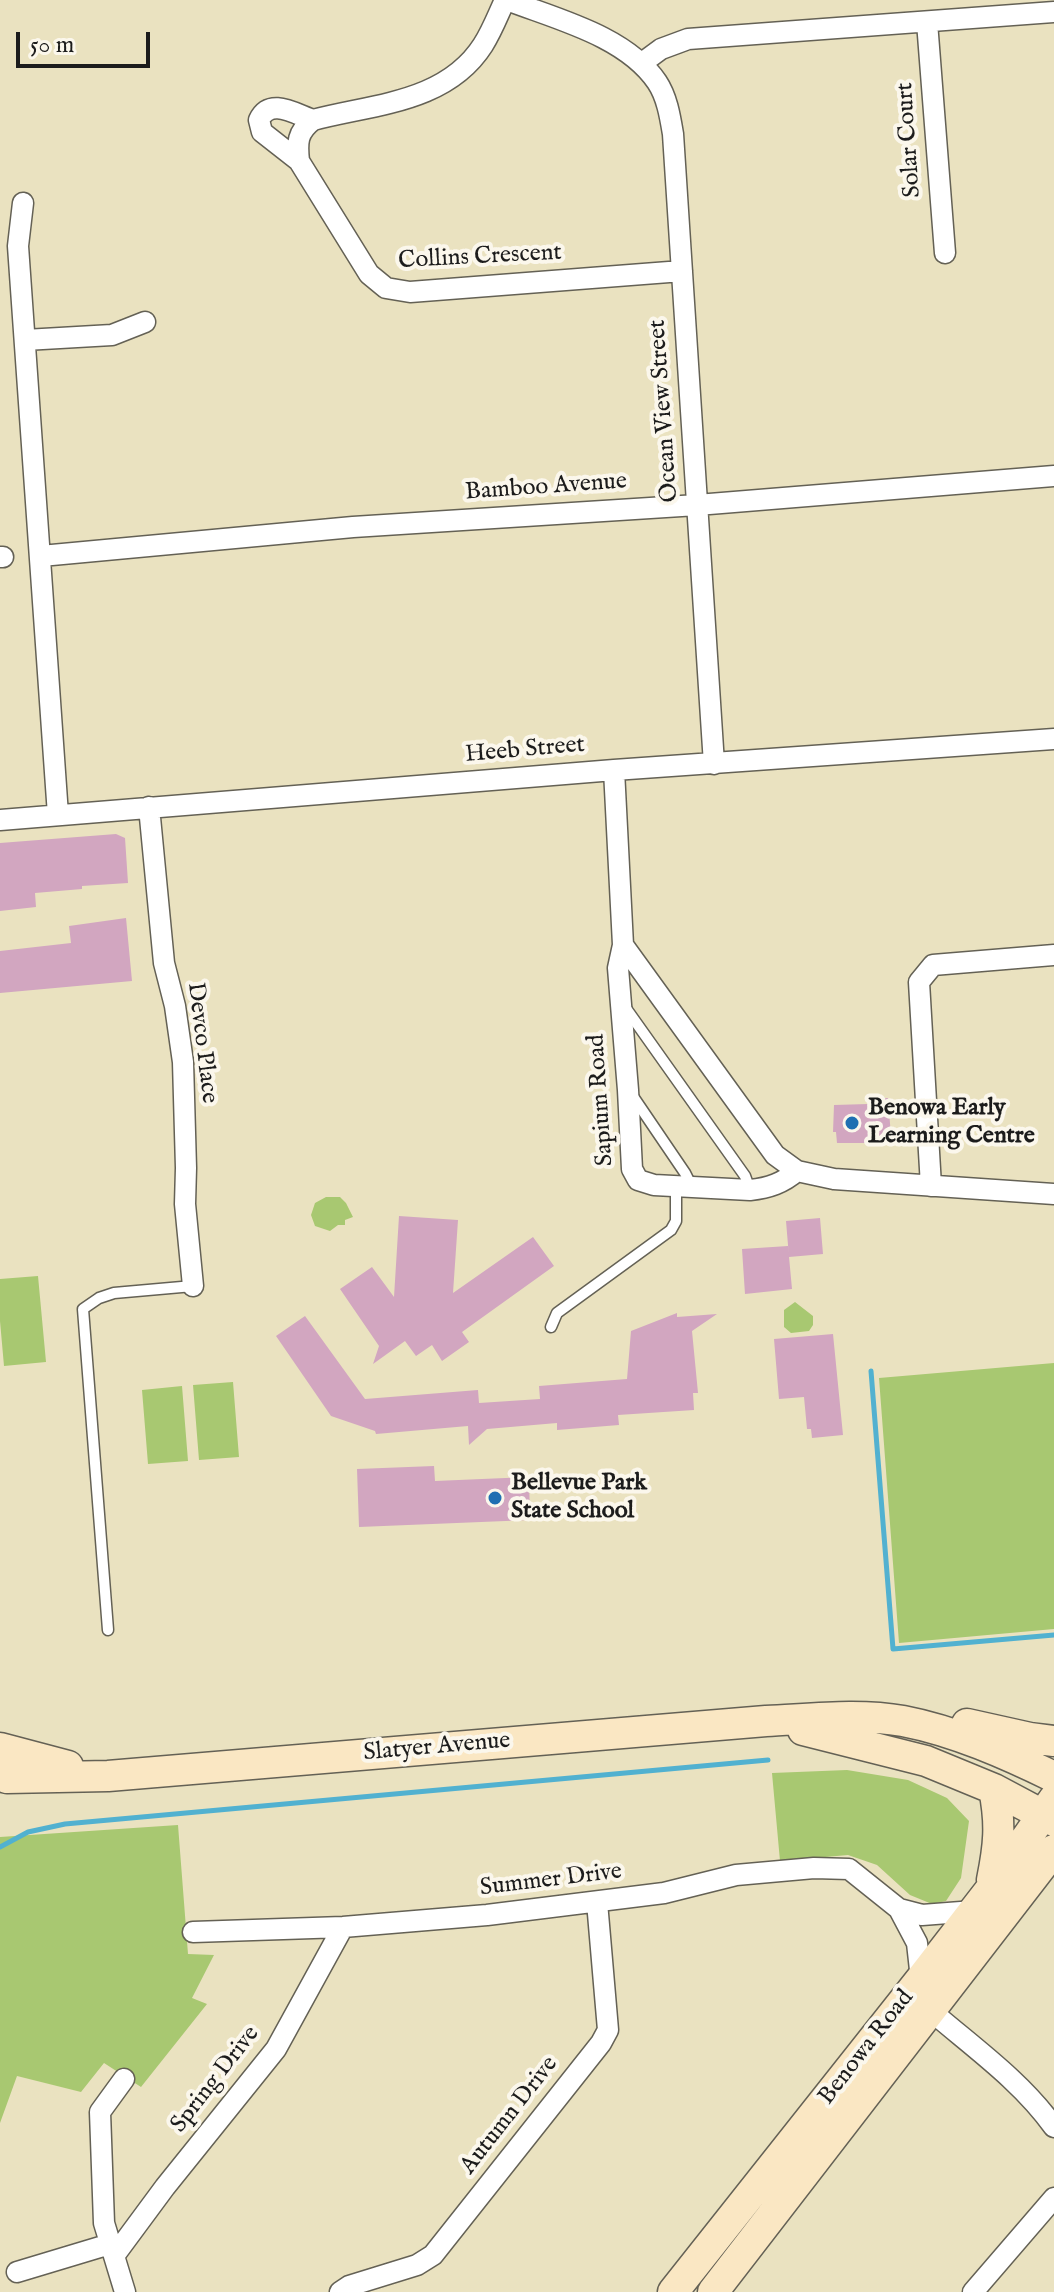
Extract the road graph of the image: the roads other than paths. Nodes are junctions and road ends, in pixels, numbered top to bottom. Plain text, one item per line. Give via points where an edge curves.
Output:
1 (506, 0) edge
2 (1054, 12) edge
3 (927, 22) junction
4 (642, 63) junction
5 (313, 120) junction
6 (299, 161) junction
7 (23, 203) dead end
8 (945, 253) dead end
9 (682, 271) junction
10 (145, 322) dead end
11 (25, 340) junction
12 (1054, 476) edge
13 (697, 505) junction
14 (41, 556) junction
15 (1054, 739) edge
16 (714, 764) junction
17 (614, 770) junction
18 (149, 807) junction
19 (58, 815) junction
20 (0, 820) edge
21 (623, 945) junction
22 (1054, 955) edge
23 (620, 1000) junction
24 (628, 1090) junction
25 (797, 1171) junction
26 (931, 1186) junction
27 (684, 1187) junction
28 (750, 1190) junction
29 (1054, 1194) edge
30 (193, 1286) joint
31 (551, 1327) dead end
32 (108, 1630) dead end
33 (766, 1721) junction
34 (902, 1721) junction
35 (1054, 1741) edge
36 (0, 1748) edge
37 (0, 1776) edge
38 (108, 1776) junction
39 (1054, 1777) edge
40 (994, 1789) junction
41 (1051, 1812) edge
42 (1054, 1850) edge
43 (982, 1900) junction
44 (597, 1902) junction
45 (899, 1909) junction
46 (343, 1927) junction
47 (193, 1932) dead end
48 (921, 1995) junction
49 (124, 2079) dead end
50 (1054, 2127) edge
51 (1054, 2198) edge
52 (112, 2250) junction
53 (17, 2272) dead end
54 (125, 2292) edge
55 (340, 2292) edge
56 (673, 2292) edge
57 (713, 2292) edge
58 (973, 2292) edge

1 - 4 street via 598,36
1 - 5 street via 483,45 443,85 419,96
2 - 3 street
3 - 4 street via 688,39
3 - 8 street, Solar Court
4 - 9 street, Ocean View Street via 669,108
5 - 6 street via 298,137
5 - 6 street, Collins Crescent via 276,107 259,120 267,138
6 - 9 street, Collins Crescent via 369,274 386,288 410,292
7 - 11 street via 18,246
9 - 13 street, Ocean View Street
10 - 11 street via 112,335
11 - 14 street
12 - 13 street, Bamboo Avenue
13 - 14 street, Bamboo Avenue via 353,527
13 - 16 street, Ocean View Street
14 - 19 street
15 - 16 street, Heeb Street
16 - 17 street, Heeb Street
17 - 18 street, Heeb Street
17 - 21 street, Sapium Road
18 - 19 street, Heeb Street
18 - 30 street, Devco Place via 164,963 183,1062 185,1204
19 - 20 street, Heeb Street
21 - 23 street, Sapium Road via 618,959
21 - 25 street via 761,1138
22 - 26 street via 933,965 919,982
23 - 24 street, Sapium Road
23 - 28 lane
24 - 27 lane via 685,1173
24 - 27 street, Sapium Road via 635,1176 642,1183
25 - 26 street
25 - 28 street, Sapium Road via 786,1181
26 - 29 street
27 - 28 street, Sapium Road
27 - 31 lane via 671,1230 557,1313
30 - 32 lane via 114,1293 83,1309
33 - 34 main road, Slatyer Avenue
33 - 38 main road, Slatyer Avenue
33 - 40 main road, Slatyer Avenue via 926,1761
34 - 35 main road via 945,1718
34 - 39 main road, Slatyer Avenue via 963,1738
36 - 38 main road, Slatyer Avenue
37 - 38 main road, Slatyer Avenue
40 - 41 main road, Slatyer Avenue
40 - 43 main road via 998,1847
41 - 43 main road, Benowa Road
42 - 48 main road, Benowa Road
43 - 45 street via 922,1915
43 - 48 main road, Benowa Road
44 - 45 street, Summer Drive via 736,1875 814,1868 849,1869
44 - 46 street, Summer Drive
44 - 55 street, Autumn Drive via 608,2030 601,2043 433,2255
45 - 48 street, Summer Drive via 917,1943
46 - 47 street, Summer Drive
46 - 52 street, Spring Drive via 276,2049
48 - 50 street
48 - 56 main road, Benowa Road
48 - 57 main road, Benowa Road
49 - 52 street via 100,2112 104,2223
51 - 58 street
52 - 53 street
52 - 54 street

